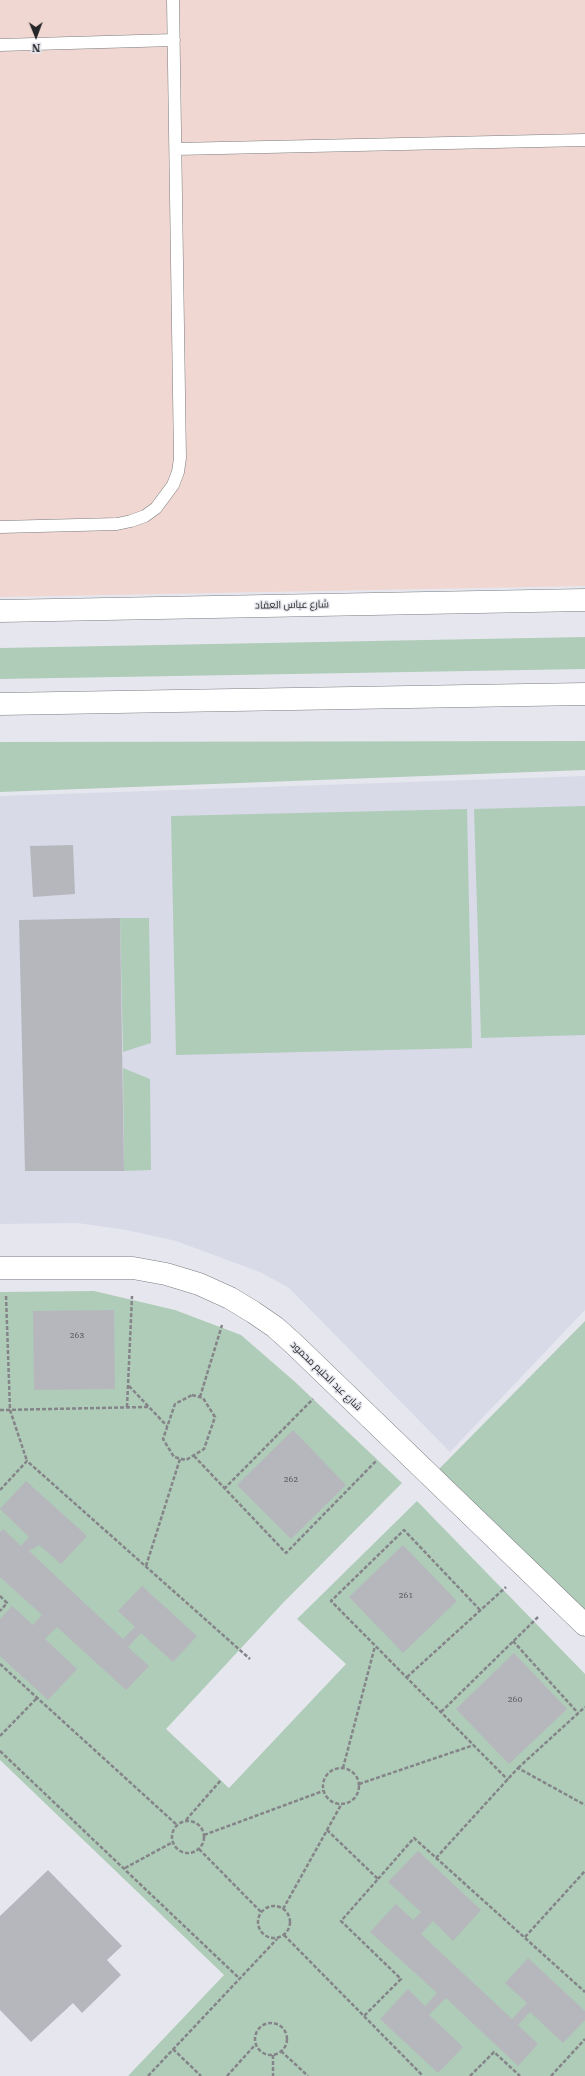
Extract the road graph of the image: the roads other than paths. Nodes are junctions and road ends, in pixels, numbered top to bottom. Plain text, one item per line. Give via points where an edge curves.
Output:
1 (174, 0) edge
2 (174, 40) junction
3 (0, 45) edge
4 (585, 140) edge
5 (176, 149) junction
6 (0, 527) edge
7 (585, 600) edge
8 (0, 611) edge
9 (585, 694) edge
10 (0, 704) edge
11 (3, 1268) edge
12 (585, 1626) edge

1 - 2 lane
2 - 3 lane
2 - 5 lane
4 - 5 lane
5 - 6 lane via 180,458 173,485 156,508 131,522
7 - 8 street, شارع عباس العقاد
9 - 10 street
11 - 12 street, شارع عبد الحليم محمود via 133,1268 199,1284 230,1298 275,1327

